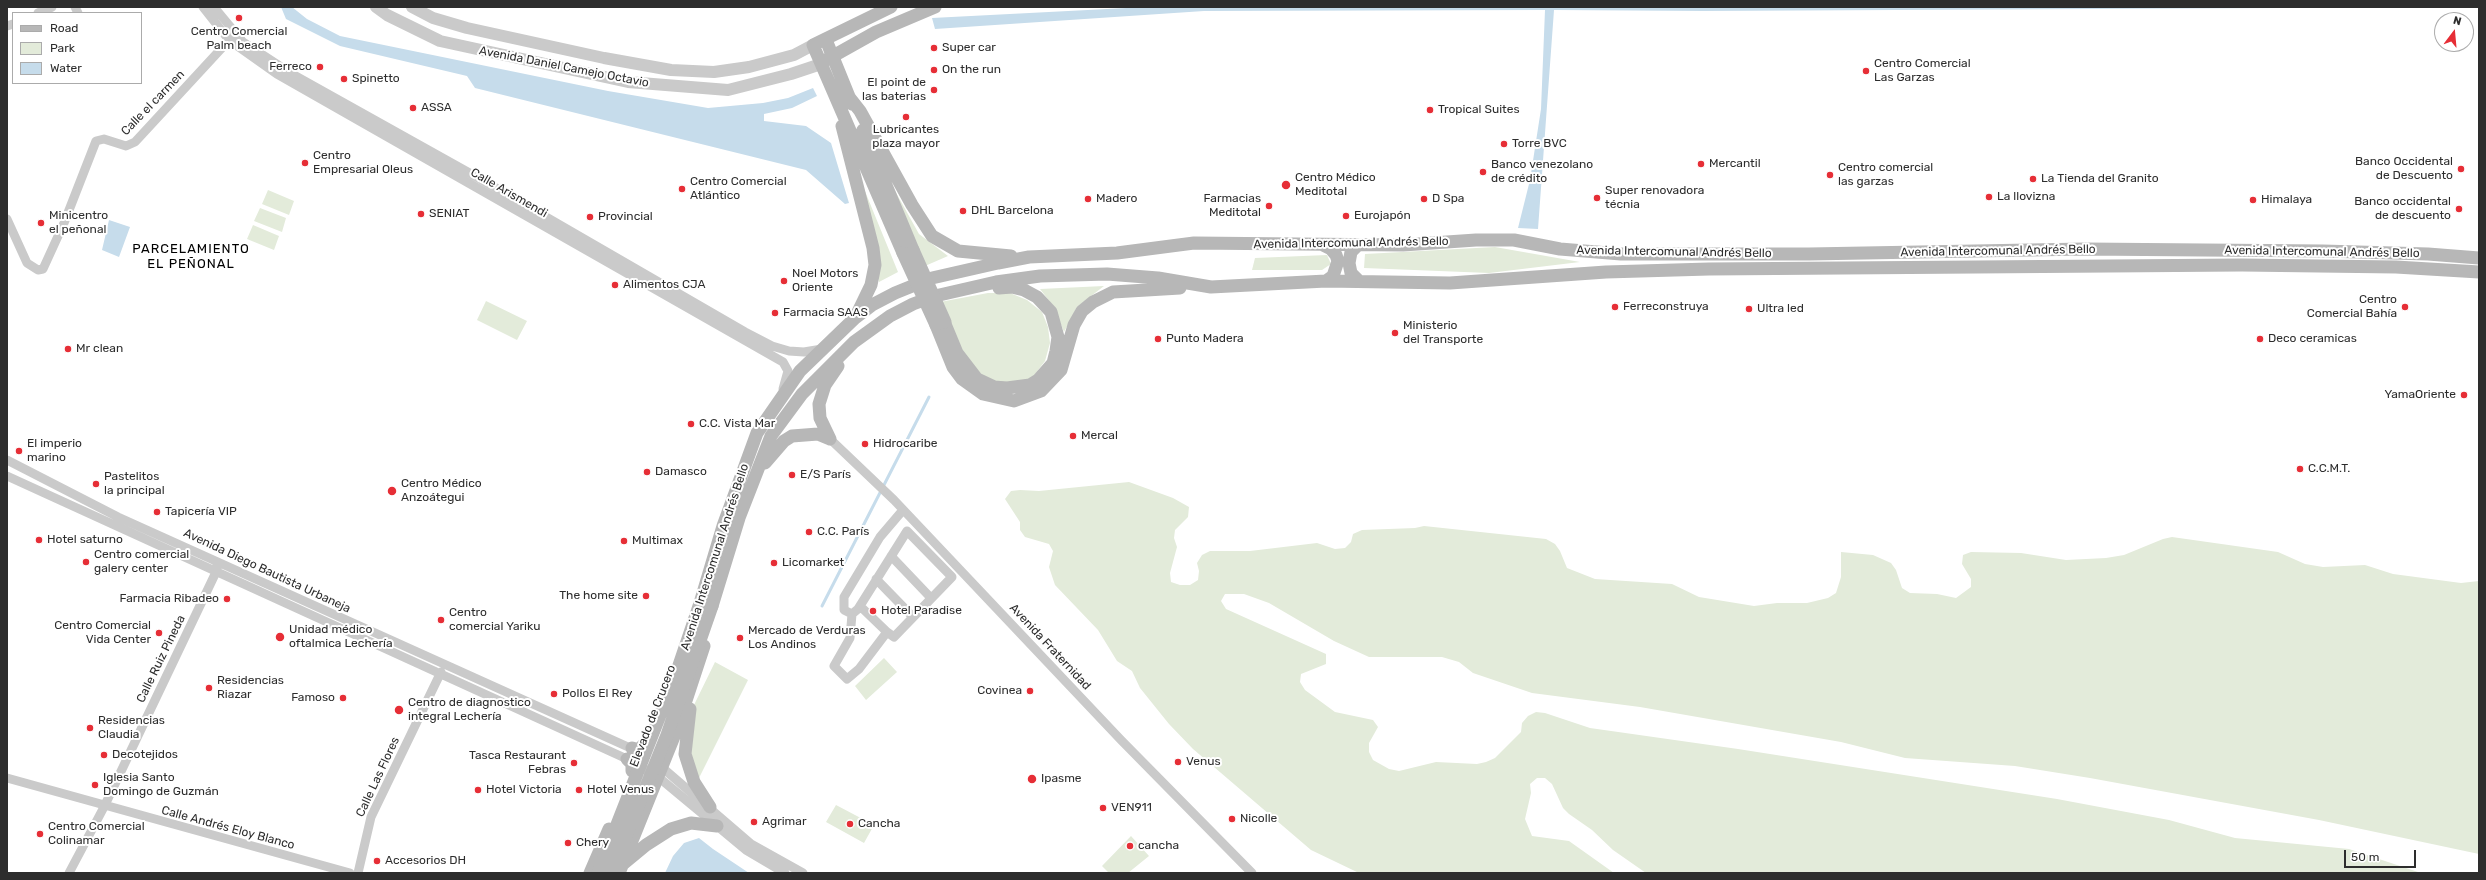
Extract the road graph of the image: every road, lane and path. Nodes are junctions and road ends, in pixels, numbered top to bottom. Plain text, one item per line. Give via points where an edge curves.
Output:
1 (52, 7) edge
2 (203, 7) edge
3 (214, 7) edge
4 (376, 7) edge
5 (412, 7) edge
6 (891, 7) edge
7 (935, 7) edge
8 (40, 12) edge
9 (232, 37) junction
10 (826, 40) junction
11 (813, 45) junction
12 (832, 56) junction
13 (821, 64) junction
14 (849, 97) junction
15 (836, 99) junction
16 (7, 219) edge
17 (1323, 245) junction
18 (1358, 245) junction
19 (908, 251) junction
20 (1029, 257) junction
21 (2479, 258) edge
22 (2479, 272) edge
23 (1358, 280) junction
24 (1326, 281) junction
25 (1211, 287) junction
26 (942, 295) junction
27 (855, 318) junction
28 (940, 324) junction
29 (867, 332) junction
30 (822, 349) junction
31 (779, 399) junction
32 (830, 439) junction
33 (7, 460) edge
34 (756, 473) junction
35 (7, 476) edge
36 (904, 510) junction
37 (720, 535) junction
38 (733, 541) junction
39 (891, 556) junction
40 (217, 565) junction
41 (876, 579) junction
42 (931, 598) junction
43 (706, 605) junction
44 (860, 606) junction
45 (852, 614) junction
46 (913, 617) junction
47 (887, 632) junction
48 (441, 672) junction
49 (694, 680) junction
50 (635, 756) junction
51 (659, 771) junction
52 (7, 778) edge
53 (104, 807) junction
54 (710, 807) junction
55 (717, 826) junction
56 (617, 871) edge
57 (70, 873) edge
58 (350, 873) edge
59 (358, 873) edge
60 (590, 873) edge
61 (598, 873) edge
62 (785, 873) edge
63 (803, 873) edge
64 (1252, 873) edge

1 - 8 street
2 - 9 street, Calle Arismendi
3 - 9 street, Calle Arismendi
4 - 13 street, Avenida Daniel Camejo Octavio via 440,41 628,82 728,90
5 - 11 street, Avenida Daniel Camejo Octavio via 433,18 467,28 671,70 714,72 749,67 794,55
6 - 10 main road, Avenida Daniel Camejo Octavio
7 - 12 main road, Avenida Daniel Camejo Octavio via 905,18
9 - 16 street, Calle el carmen via 135,142 126,146 104,138 96,141 46,265 38,270 27,263
9 - 30 street, Calle Arismendi via 292,74 745,332 772,346 789,350 804,352
9 - 31 street, Calle Arismendi via 277,74 783,362 788,371
10 - 11 main road, Avenida Daniel Camejo Octavio
10 - 12 main road
11 - 13 main road
12 - 13 main road, Avenida Daniel Camejo Octavio
12 - 14 main road
13 - 15 main road
14 - 19 main road
14 - 20 main road via 860,111 932,236 958,251
15 - 19 main road
15 - 27 main road via 875,265 871,285
17 - 18 main road, Avenida Intercomunal Andrés Bello
17 - 20 main road, Avenida Intercomunal Andrés Bello via 1194,243 1117,253
17 - 24 main road via 1331,249 1338,261 1333,276
18 - 21 main road, Avenida Intercomunal Andrés Bello via 1514,240 1560,249 1625,254 2085,250 2323,251
18 - 23 main road via 1351,252 1349,263 1351,273
19 - 28 main road, bridge
20 - 27 main road, Avenida Intercomunal Andrés Bello via 950,272 913,285 872,305
22 - 23 main road, Avenida Intercomunal Andrés Bello via 2404,267 2242,265 1709,269 1606,272 1450,283
23 - 24 main road, Avenida Intercomunal Andrés Bello
24 - 25 main road, Avenida Intercomunal Andrés Bello
25 - 26 main road, Avenida Intercomunal Andrés Bello via 1158,278 1106,274 1018,278
25 - 28 main road via 1113,292 1093,302 1082,311 1074,325 1066,356 1056,375 1041,391 1014,400 983,394 962,379 953,367
26 - 28 main road via 1012,287 1037,297 1051,312 1058,337 1052,363 1038,380 1030,385 994,387 977,379 968,369
26 - 29 main road, Avenida Intercomunal Andrés Bello via 913,304
27 - 30 main road, Avenida Intercomunal Andrés Bello
29 - 32 main road via 835,368 825,385 819,404 820,418
29 - 34 main road, Avenida Intercomunal Andrés Bello via 818,376 789,410 771,436
30 - 31 main road, Avenida Intercomunal Andrés Bello via 800,371
31 - 37 main road, Avenida Intercomunal Andrés Bello via 758,433
32 - 34 main road via 818,434 792,436 775,449
32 - 36 street, Avenida Fraternidad
33 - 40 street, Avenida Diego Bautista Urbaneja
34 - 38 main road, Avenida Intercomunal Andrés Bello
35 - 40 street, Avenida Diego Bautista Urbaneja
36 - 45 street via 880,537 844,597 844,610
36 - 64 street, Avenida Fraternidad via 1121,740
37 - 43 main road, Avenida Intercomunal Andrés Bello
37 - 50 main road, Elevado de Crucero
38 - 43 main road, Avenida Intercomunal Andrés Bello
38 - 49 main road, Elevado de Crucero
39 - 41 street
39 - 42 street
39 - 42 street via 909,530 952,576
40 - 48 street, Avenida Diego Bautista Urbaneja
40 - 50 street, Avenida Diego Bautista Urbaneja via 597,734
40 - 53 street, Calle Ruiz Pineda
41 - 44 street
41 - 46 street
42 - 46 street
43 - 56 main road, Avenida Intercomunal Andrés Bello, bridge via 667,735
43 - 61 main road, Avenida Intercomunal Andrés Bello, bridge
44 - 45 street
44 - 47 street
45 - 47 street via 850,638 834,666 844,678 851,678
46 - 47 street via 893,637
48 - 50 street, Avenida Diego Bautista Urbaneja
48 - 59 street, Calle Las Flores via 371,817
49 - 51 main road, Elevado de Crucero
49 - 54 main road via 685,754 694,782
50 - 51 street, Avenida Diego Bautista Urbaneja
50 - 60 main road, Elevado de Crucero
51 - 54 street, Avenida Diego Bautista Urbaneja
51 - 55 street, Avenida Diego Bautista Urbaneja
51 - 56 main road, Elevado de Crucero
52 - 53 street, Calle Andrés Eloy Blanco
53 - 57 street, Calle Ruiz Pineda
53 - 58 street, Calle Andrés Eloy Blanco
54 - 63 street, Avenida Diego Bautista Urbaneja via 760,850
55 - 56 main road via 691,823 671,830 646,845
55 - 62 street, Avenida Diego Bautista Urbaneja via 746,850

